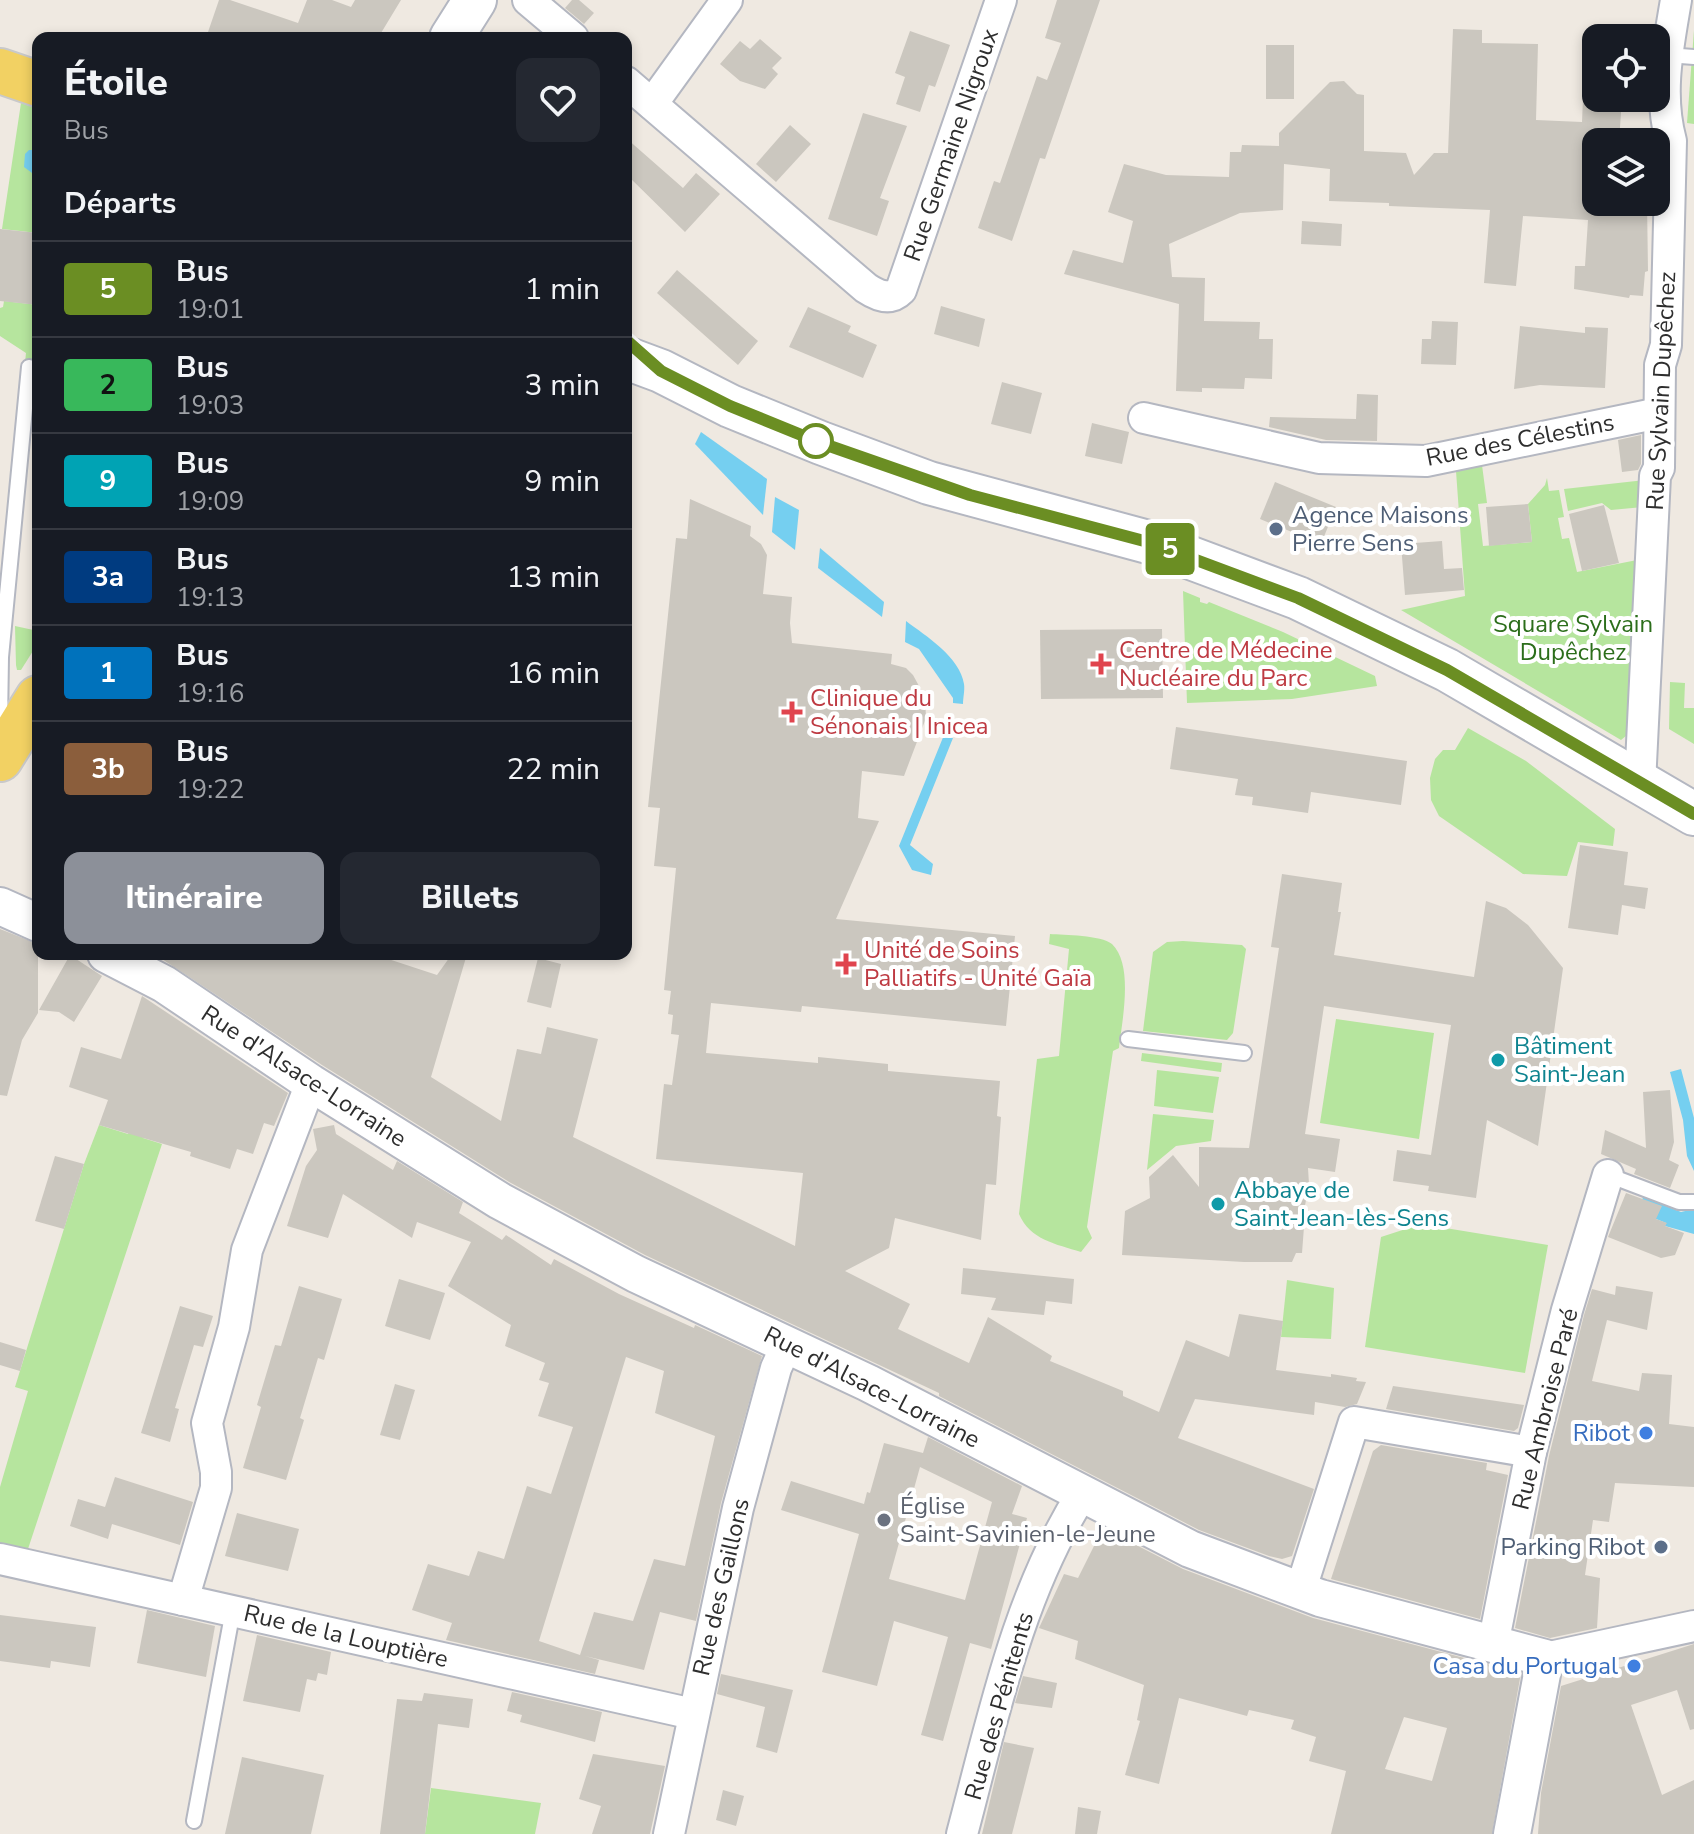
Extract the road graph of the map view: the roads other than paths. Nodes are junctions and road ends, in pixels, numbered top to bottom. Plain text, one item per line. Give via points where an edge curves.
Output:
1 (475, 0) edge
2 (491, 0) edge
3 (528, 0) edge
4 (727, 0) edge
5 (1001, 0) edge
6 (1676, 0) edge
7 (455, 32) edge
8 (472, 32) edge
9 (566, 32) edge
10 (1680, 56) edge
11 (0, 62) edge
12 (32, 70) edge
13 (0, 71) edge
14 (32, 82) edge
15 (632, 87) edge
16 (652, 104) junction
17 (632, 348) edge
18 (644, 365) edge
19 (32, 368) edge
20 (1659, 413) junction
21 (1144, 418) dead end
22 (18, 730) edge
23 (1640, 784) junction
24 (1694, 814) edge
25 (118, 960) edge
26 (1128, 1039) dead end
27 (1244, 1053) dead end
28 (311, 1083) junction
29 (1608, 1175) joint
30 (1694, 1202) edge
31 (787, 1344) junction
32 (1531, 1452) junction
33 (1082, 1494) junction
34 (0, 1559) edge
35 (1300, 1592) junction
36 (183, 1600) junction
37 (233, 1610) junction
38 (1694, 1626) edge
39 (1493, 1645) junction
40 (1545, 1658) junction
41 (693, 1714) junction
42 (194, 1821) dead end
43 (669, 1834) edge
44 (962, 1834) edge
45 (1512, 1834) edge

1 - 7 main road
2 - 8 main road
3 - 9 street
4 - 16 street
5 - 16 street, Rue Germaine Nigroux via 896,294 883,297 866,288
6 - 10 street, Rue Sylvain Dupêchez
10 - 20 street, Rue Sylvain Dupêchez via 1664,115 1671,141
11 - 12 main road
13 - 14 main road
15 - 16 street
17 - 18 main road
18 - 23 main road via 730,406 929,483 1148,542 1298,598 1447,670
19 - 22 lane via 1,657 0,722
20 - 21 street, Rue des Célestins via 1432,461 1319,458
20 - 23 street, Rue Sylvain Dupêchez
23 - 24 main road
25 - 28 street, Rue d'Alsace-Lorraine via 164,984
26 - 27 lane
28 - 31 street, Rue d'Alsace-Lorraine via 500,1201 636,1274
28 - 36 street via 247,1250 234,1327 207,1423 216,1488
29 - 30 lane via 1679,1202
29 - 32 street, Rue Ambroise Paré
31 - 33 street, Rue d'Alsace-Lorraine via 835,1376
31 - 41 street, Rue des Gaillons via 776,1368 761,1446 738,1508
32 - 35 street via 1354,1422
32 - 39 street, Rue Ambroise Paré
33 - 35 street, Rue d'Alsace-Lorraine via 1190,1549
33 - 44 street, Rue des Pénitents via 1017,1629
34 - 36 street, Rue de la Louptière
35 - 39 street, Rue d'Alsace-Lorraine
36 - 37 street, Rue de la Louptière
37 - 41 street, Rue de la Louptière
37 - 42 lane
38 - 40 street, Rue d'Alsace-Lorraine
39 - 40 street, Rue d'Alsace-Lorraine
40 - 45 street
41 - 43 street, Rue des Gaillons

